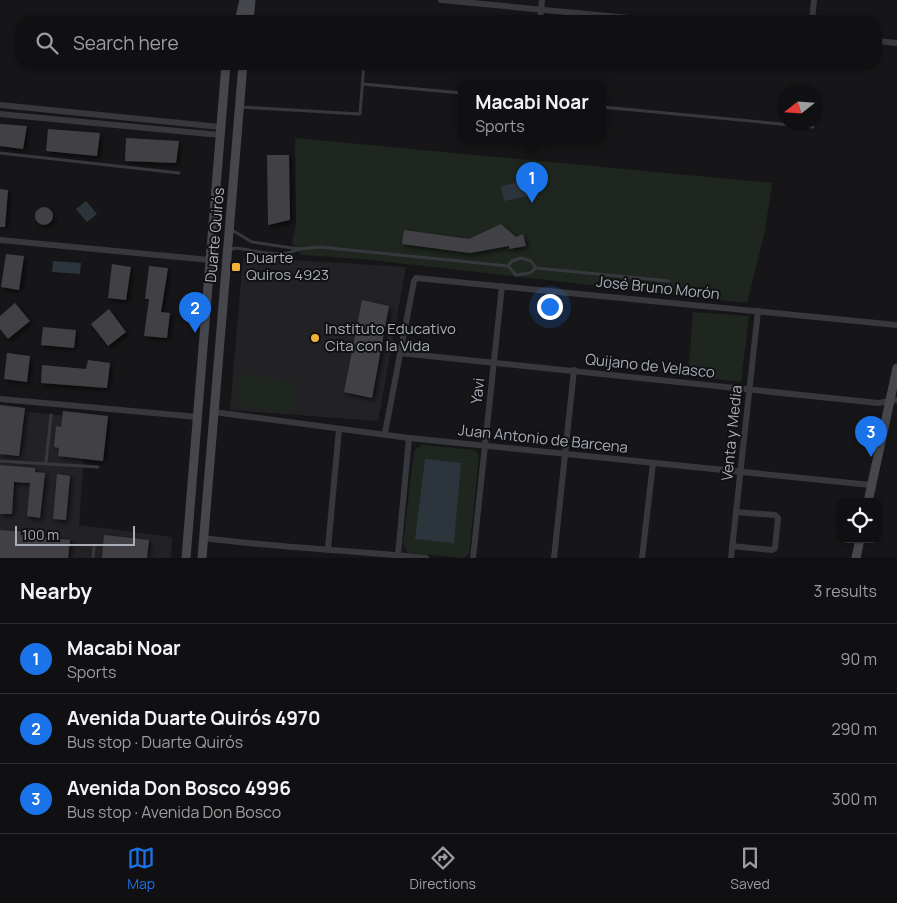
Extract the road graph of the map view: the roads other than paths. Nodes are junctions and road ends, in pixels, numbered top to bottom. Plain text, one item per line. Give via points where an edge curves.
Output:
1 (244, 0) edge
2 (251, 0) edge
3 (441, 0) edge
4 (542, 0) edge
5 (814, 0) edge
6 (541, 10) junction
7 (240, 15) edge
8 (250, 15) edge
9 (541, 15) edge
10 (596, 15) edge
11 (813, 15) edge
12 (882, 42) edge
13 (897, 43) edge
14 (225, 70) edge
15 (242, 70) edge
16 (363, 70) edge
17 (362, 84) junction
18 (458, 93) edge
19 (0, 105) edge
20 (238, 107) junction
21 (606, 107) edge
22 (0, 114) edge
23 (777, 124) edge
24 (220, 131) junction
25 (0, 153) edge
26 (179, 173) dead end
27 (229, 228) junction
28 (0, 240) edge
29 (299, 249) junction
30 (227, 251) junction
31 (210, 260) junction
32 (508, 266) junction
33 (536, 268) junction
34 (669, 281) dead end
35 (502, 286) junction
36 (758, 311) junction
37 (897, 325) edge
38 (400, 353) junction
39 (494, 363) junction
40 (897, 368) edge
41 (574, 370) junction
42 (749, 389) junction
43 (0, 399) edge
44 (893, 401) edge
45 (214, 412) junction
46 (51, 415) dead end
47 (198, 417) junction
48 (339, 429) junction
49 (385, 433) junction
50 (409, 438) junction
51 (485, 446) junction
52 (564, 453) junction
53 (0, 461) edge
54 (46, 462) junction
55 (653, 463) junction
56 (98, 467) dead end
57 (740, 472) junction
58 (871, 485) junction
59 (869, 498) edge
60 (736, 512) junction
61 (204, 538) junction
62 (859, 543) edge
63 (732, 546) junction
64 (94, 547) dead end
65 (328, 548) junction
66 (398, 555) junction
67 (93, 558) edge
68 (186, 558) edge
69 (202, 558) edge
70 (426, 558) edge
71 (473, 558) edge
72 (554, 558) edge
73 (642, 558) edge
74 (731, 558) edge
75 (856, 558) edge

1 - 7 main road
2 - 8 main road
3 - 6 street
4 - 6 street
5 - 11 street
6 - 9 street
6 - 10 street
12 - 13 street
14 - 24 main road, Duarte Quirós
15 - 20 main road, Duarte Quirós
16 - 17 lane
17 - 18 lane
17 - 20 lane via 360,114
19 - 24 street
20 - 27 main road, Duarte Quirós
21 - 23 lane
22 - 24 street
24 - 31 main road, Duarte Quirós
25 - 26 lane
27 - 29 lane via 252,242
27 - 30 main road, Duarte Quirós
28 - 31 street
29 - 30 lane via 278,254 235,248
29 - 32 lane via 320,247
30 - 45 main road, Duarte Quirós
31 - 47 main road, Duarte Quirós
32 - 33 lane via 516,275 530,273
32 - 33 lane via 522,258 531,261
33 - 34 lane
35 - 36 street, José Bruno Morón
35 - 38 street, José Bruno Morón via 416,278
35 - 39 street, Yavi
36 - 37 street, José Bruno Morón
36 - 42 street, Venta y Media
38 - 39 street, Quijano de Velasco
38 - 49 street
39 - 41 street, Quijano de Velasco
39 - 51 street, Yavi
40 - 44 main road
41 - 42 street, Quijano de Velasco
41 - 52 street
42 - 44 street, Quijano de Velasco via 878,403
42 - 57 street, Venta y Media
43 - 47 street
44 - 58 main road
45 - 48 street, Juan Antonio de Barcena
45 - 61 main road, Duarte Quirós
46 - 54 lane
47 - 68 main road, Duarte Quirós
48 - 49 street, Juan Antonio de Barcena
48 - 65 street
49 - 50 street, Juan Antonio de Barcena
50 - 51 street, Juan Antonio de Barcena
50 - 66 street
51 - 52 street, Juan Antonio de Barcena
51 - 71 street, Yavi
52 - 55 street, Juan Antonio de Barcena
52 - 72 street
53 - 54 lane
54 - 56 lane
55 - 57 street, Juan Antonio de Barcena
55 - 73 street
57 - 58 street, Juan Antonio de Barcena
57 - 60 street, Venta y Media
58 - 59 main road
60 - 63 street, Venta y Media
60 - 63 street via 775,515 778,518 775,548
61 - 65 street via 275,547
61 - 69 main road, Duarte Quirós
62 - 75 main road
63 - 74 street, Venta y Media
64 - 67 lane
65 - 66 street
66 - 70 street

